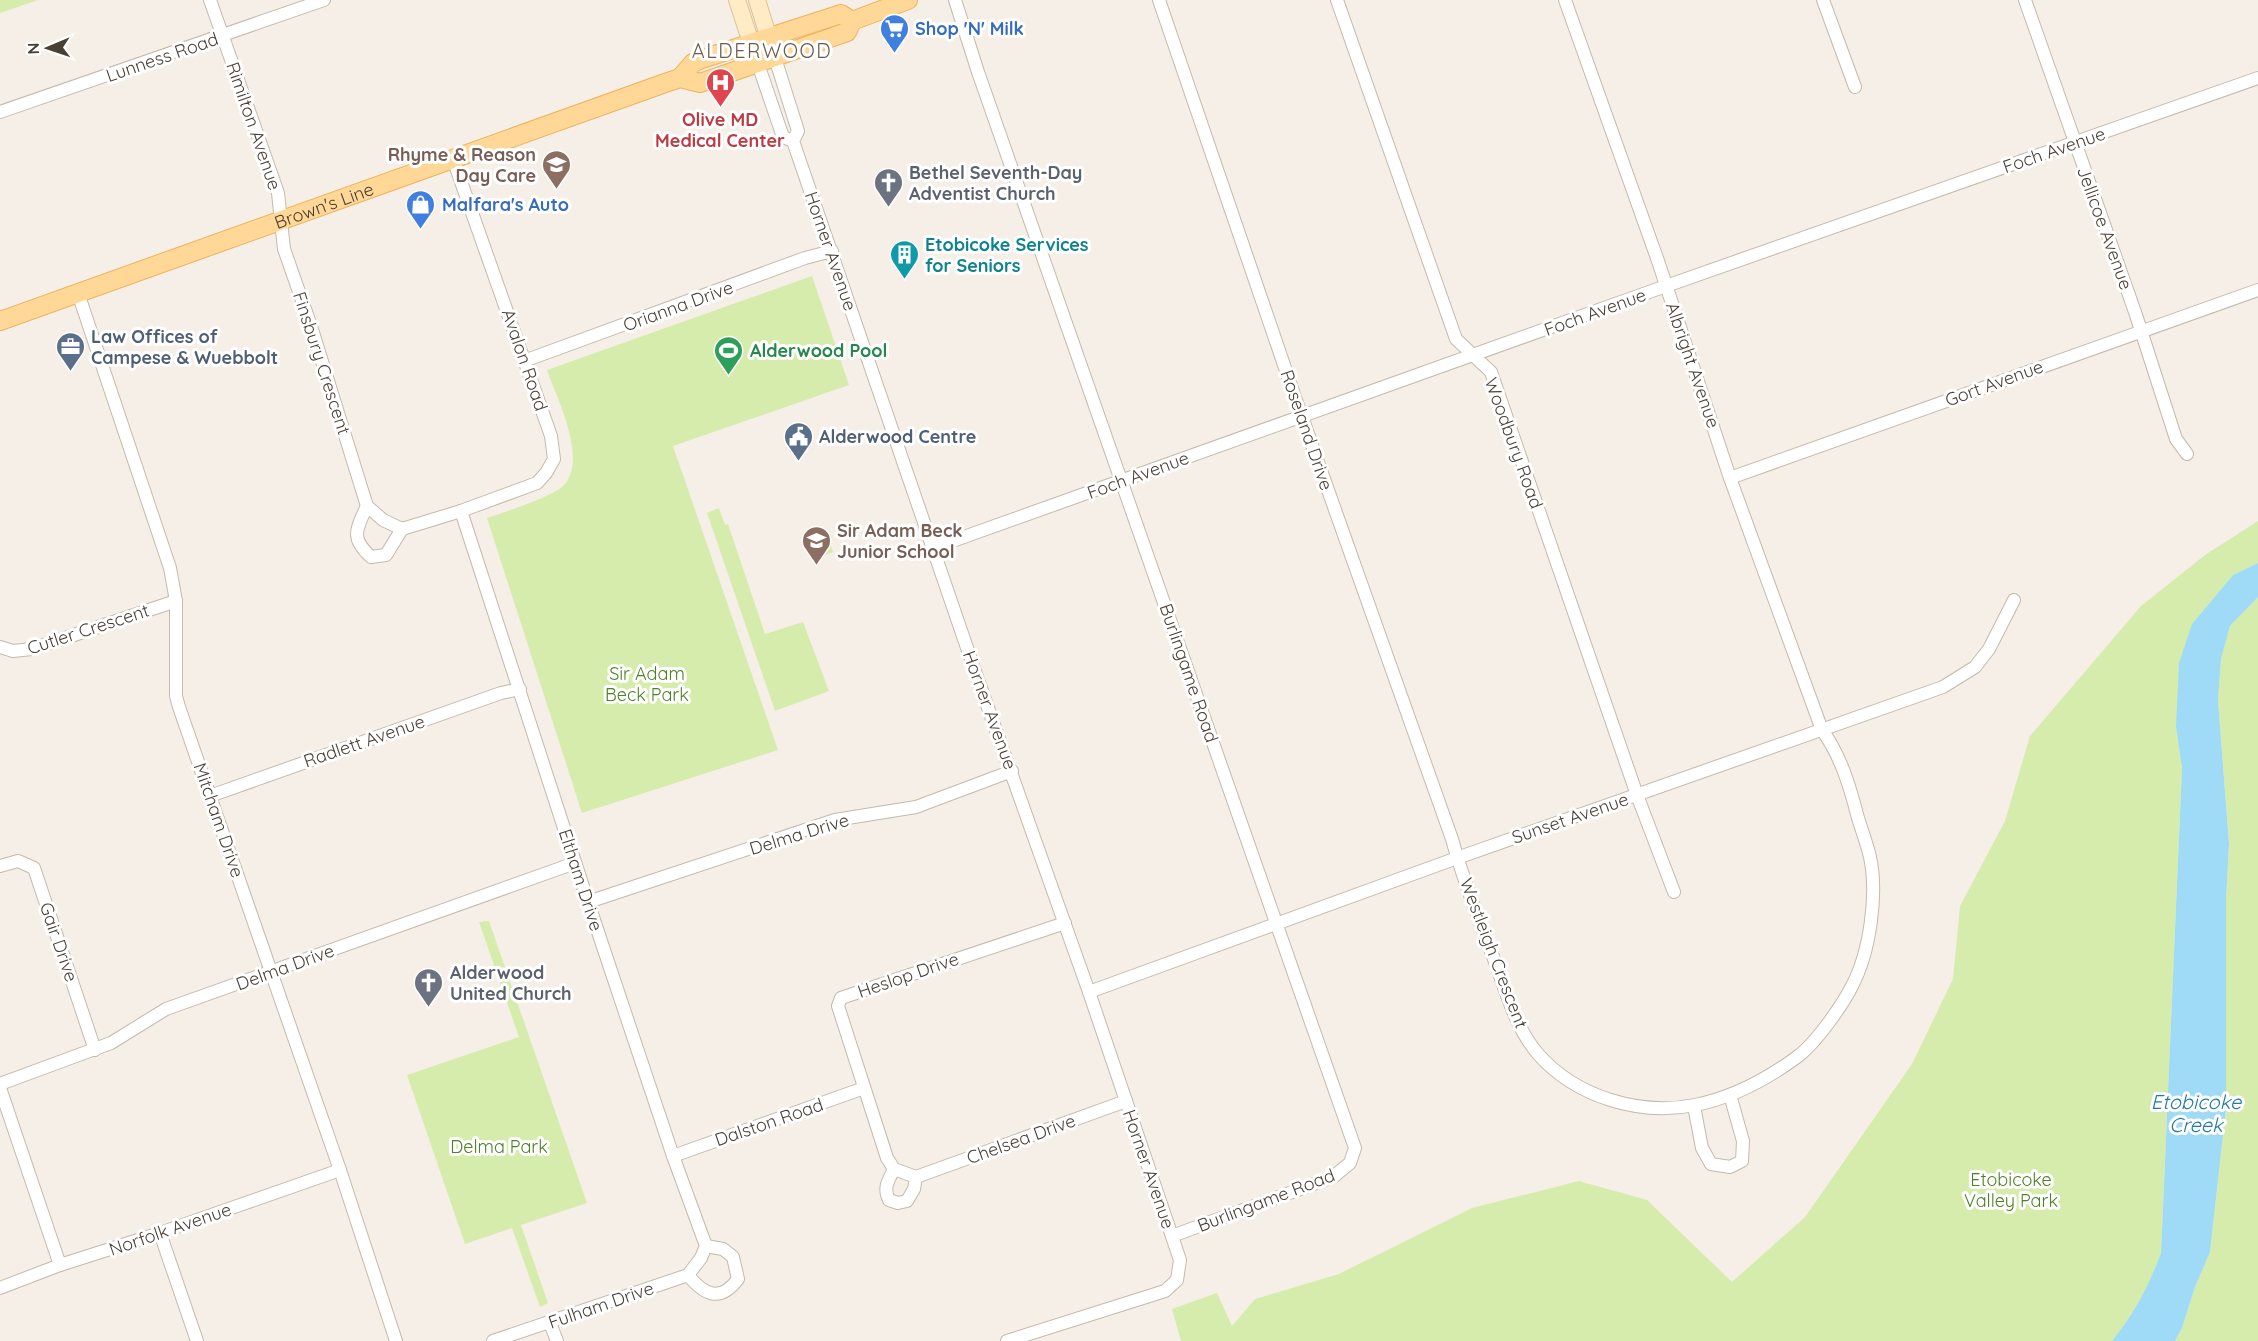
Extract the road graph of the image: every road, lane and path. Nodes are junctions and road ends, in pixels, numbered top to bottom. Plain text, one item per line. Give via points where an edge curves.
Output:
1 (210, 0) edge
2 (324, 0) edge
3 (737, 0) edge
4 (757, 0) edge
5 (908, 0) edge
6 (955, 0) edge
7 (1159, 0) edge
8 (1338, 0) edge
9 (1565, 0) edge
10 (1823, 0) edge
11 (2025, 0) edge
12 (852, 21) junction
13 (223, 36) junction
14 (760, 40) junction
15 (767, 61) junction
16 (680, 78) junction
17 (2258, 78) edge
18 (1855, 87) dead end
19 (0, 112) edge
20 (793, 141) junction
21 (2075, 142) junction
22 (453, 159) junction
23 (282, 219) junction
24 (832, 251) junction
25 (1666, 286) junction
26 (2258, 290) edge
27 (78, 293) junction
28 (0, 321) edge
29 (2141, 331) junction
30 (1473, 356) junction
31 (524, 361) junction
32 (1302, 416) junction
33 (2187, 454) dead end
34 (1730, 478) junction
35 (1122, 481) junction
36 (367, 506) junction
37 (461, 511) junction
38 (402, 529) junction
39 (933, 548) junction
40 (2014, 600) dead end
41 (176, 601) junction
42 (0, 647) edge
43 (520, 689) junction
44 (1822, 730) junction
45 (1012, 771) junction
46 (1638, 795) junction
47 (210, 796) junction
48 (1457, 858) junction
49 (575, 863) junction
50 (0, 866) edge
51 (1674, 892) dead end
52 (588, 902) junction
53 (1065, 923) junction
54 (1276, 924) junction
55 (272, 973) junction
56 (1089, 992) junction
57 (95, 1050) junction
58 (0, 1086) edge
59 (864, 1088) junction
60 (1730, 1095) junction
61 (1126, 1101) junction
62 (1694, 1106) junction
63 (673, 1156) junction
64 (894, 1169) junction
65 (340, 1170) junction
66 (916, 1177) junction
67 (160, 1233) junction
68 (1172, 1236) junction
69 (706, 1246) junction
70 (60, 1265) junction
71 (688, 1275) junction
72 (0, 1288) edge
73 (550, 1323) junction
74 (198, 1341) edge
75 (396, 1341) edge
76 (494, 1341) edge
77 (557, 1341) edge
78 (1007, 1341) edge

1 - 13 street, Rimilton Avenue
2 - 13 street, Lunness Road
3 - 14 main road, Horner Avenue
4 - 14 main road, Horner Avenue
5 - 12 main road, Brown's Line
6 - 35 street, Burlingame Road
7 - 32 street, Roseland Drive
8 - 30 street, Woodbury Road via 1456,339
9 - 25 street, Albright Avenue
10 - 18 street
11 - 21 street, Jellicoe Avenue
12 - 14 main road, Brown's Line via 841,15
12 - 15 main road, Brown's Line via 847,32
13 - 19 street, Lunness Road
13 - 23 street, Rimilton Avenue via 278,193
14 - 15 main road, Horner Avenue
14 - 16 main road, Brown's Line via 693,63
15 - 16 main road, Brown's Line via 700,83
15 - 20 street, Horner Avenue via 798,131
15 - 20 street, Horner Avenue via 783,137
16 - 22 main road, Brown's Line
17 - 21 street, Foch Avenue
20 - 24 street, Horner Avenue
21 - 25 street, Foch Avenue
21 - 29 street, Jellicoe Avenue
22 - 23 main road, Brown's Line
22 - 31 street, Avalon Road
23 - 27 main road, Brown's Line
23 - 36 street, Finsbury Crescent via 284,249
24 - 31 street, Orianna Drive
24 - 39 street, Horner Avenue
25 - 30 street, Foch Avenue
25 - 34 street, Albright Avenue
26 - 29 street, Gort Avenue
27 - 28 main road, Brown's Line
27 - 41 street, Mitcham Drive via 170,568
29 - 33 street, Jellicoe Avenue via 2176,439
29 - 34 street, Gort Avenue
30 - 32 street, Foch Avenue
30 - 46 street, Woodbury Road via 1491,372
31 - 37 street, Avalon Road via 551,436 551,464 537,483
32 - 35 street, Foch Avenue
32 - 48 street, Roseland Drive
34 - 44 street, Albright Avenue
35 - 39 street, Foch Avenue
35 - 54 street, Burlingame Road
36 - 38 street
36 - 38 street via 356,531 359,546 371,557 386,555
37 - 38 street
37 - 43 street, Eltham Drive
39 - 45 street, Horner Avenue
40 - 44 street, Sunset Avenue via 1989,649 1963,676 1916,698
41 - 42 street, Cutler Crescent via 32,649 13,651
41 - 47 street, Mitcham Drive via 176,696
43 - 47 street, Radlett Avenue
43 - 49 street, Eltham Drive
44 - 46 street, Sunset Avenue
44 - 60 street, Westleigh Crescent via 1834,747 1870,859 1872,918 1864,952 1853,985 1831,1019 1799,1056
45 - 52 street, Delma Drive via 916,807 835,820
45 - 53 street, Horner Avenue
46 - 48 street, Sunset Avenue
46 - 51 street, Woodbury Road
47 - 55 street, Mitcham Drive
48 - 54 street, Sunset Avenue
48 - 62 street, Westleigh Crescent via 1519,1025 1537,1053 1559,1074 1591,1093 1628,1106
49 - 52 street, Eltham Drive
49 - 55 street, Delma Drive
50 - 57 street, Gair Drive via 18,861 33,868
52 - 63 street, Eltham Drive
53 - 56 street, Horner Avenue
53 - 59 street, Heslop Drive via 841,998 838,1006
54 - 56 street, Sunset Avenue
54 - 68 street, Burlingame Road via 1355,1148 1350,1163 1333,1178
55 - 57 street, Delma Drive via 166,1009
55 - 65 street, Mitcham Drive
56 - 61 street, Horner Avenue
57 - 58 street, Delma Drive
58 - 70 street
59 - 63 street, Dalston Road
59 - 64 street
60 - 62 street, Westleigh Crescent
60 - 62 street via 1743,1141 1742,1161 1730,1167 1711,1164 1702,1148
61 - 66 street, Chelsea Drive
61 - 68 street, Horner Avenue
63 - 69 street, Eltham Drive
64 - 66 street
64 - 66 street via 885,1192 889,1200 908,1201
65 - 67 street, Norfolk Avenue
65 - 75 street, Mitcham Drive
67 - 70 street, Norfolk Avenue
67 - 74 street
68 - 78 street, Horner Avenue via 1180,1260 1177,1280 1170,1288
69 - 71 street
69 - 71 street via 723,1249 733,1257 738,1279 730,1290 714,1295 699,1289
70 - 72 street, Norfolk Avenue
71 - 73 street, Fulham Drive
73 - 76 street, Fulham Drive
73 - 77 street

